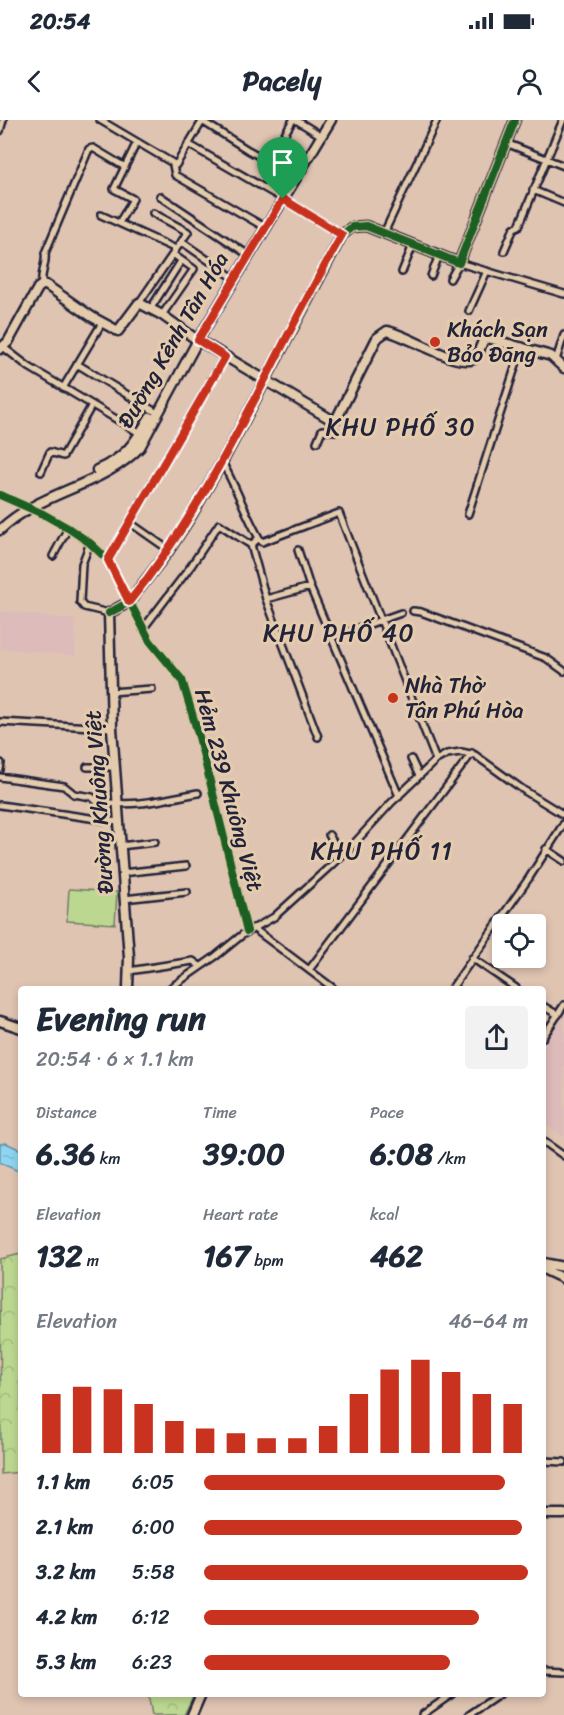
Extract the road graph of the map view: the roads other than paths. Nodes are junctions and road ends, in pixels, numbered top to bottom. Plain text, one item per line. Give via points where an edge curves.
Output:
1 (3, 120) edge
2 (100, 120) edge
3 (203, 120) edge
4 (295, 120) edge
5 (324, 120) edge
6 (331, 120) edge
7 (437, 120) edge
8 (515, 120) edge
9 (563, 120) edge
10 (0, 131) edge
11 (316, 133) junction
12 (562, 134) edge
13 (137, 142) junction
14 (506, 143) junction
15 (188, 144) junction
16 (547, 160) junction
17 (268, 162) junction
18 (173, 165) junction
19 (564, 166) edge
20 (125, 167) junction
21 (292, 174) junction
22 (533, 190) junction
23 (160, 196) dead end
24 (281, 197) junction
25 (564, 202) edge
26 (153, 213) dead end
27 (101, 215) dead end
28 (119, 223) junction
29 (261, 225) junction
30 (384, 233) junction
31 (342, 235) junction
32 (182, 242) junction
33 (413, 245) junction
34 (504, 251) dead end
35 (175, 252) junction
36 (244, 252) junction
37 (439, 255) junction
38 (181, 261) junction
39 (459, 263) junction
40 (402, 272) dead end
41 (487, 272) junction
42 (231, 276) junction
43 (431, 276) dead end
44 (450, 279) dead end
45 (42, 285) junction
46 (564, 294) edge
47 (139, 303) junction
48 (151, 308) junction
49 (469, 311) dead end
50 (162, 315) junction
51 (102, 323) junction
52 (564, 335) edge
53 (195, 339) junction
54 (522, 346) junction
55 (2, 348) edge
56 (225, 357) junction
57 (556, 360) junction
58 (78, 364) junction
59 (564, 368) edge
60 (265, 381) junction
61 (63, 388) junction
62 (92, 405) junction
63 (154, 411) junction
64 (335, 431) dead end
65 (143, 435) junction
66 (317, 442) dead end
67 (222, 462) junction
68 (41, 472) dead end
69 (0, 495) edge
70 (26, 506) junction
71 (468, 514) dead end
72 (129, 522) junction
73 (0, 523) edge
74 (68, 528) junction
75 (0, 530) edge
76 (259, 538) junction
77 (90, 543) junction
78 (251, 545) junction
79 (169, 550) junction
80 (298, 550) dead end
81 (53, 556) dead end
82 (108, 560) junction
83 (310, 587) junction
84 (266, 599) junction
85 (129, 602) junction
86 (413, 611) dead end
87 (109, 613) junction
88 (401, 613) dead end
89 (381, 621) junction
90 (143, 629) junction
91 (330, 638) junction
92 (564, 671) edge
93 (152, 689) dead end
94 (110, 692) junction
95 (0, 722) edge
96 (112, 728) junction
97 (318, 737) dead end
98 (472, 753) junction
99 (411, 759) dead end
100 (436, 760) junction
101 (0, 763) edge
102 (87, 767) dead end
103 (114, 767) junction
104 (0, 770) edge
105 (419, 776) junction
106 (0, 777) edge
107 (198, 793) dead end
108 (399, 796) junction
109 (117, 805) junction
110 (0, 806) edge
111 (564, 815) edge
112 (118, 822) junction
113 (564, 823) edge
114 (329, 835) dead end
115 (155, 842) dead end
116 (120, 846) junction
117 (546, 849) junction
118 (341, 855) junction
119 (564, 861) edge
120 (186, 866) dead end
121 (122, 873) junction
122 (188, 892) dead end
123 (124, 899) junction
124 (250, 930) junction
125 (472, 958) junction
126 (200, 966) junction
127 (309, 970) junction
128 (129, 971) junction
129 (128, 986) edge
130 (173, 986) edge
131 (330, 986) edge
132 (453, 986) edge
133 (513, 986) edge
134 (564, 1005) edge
135 (546, 1008) edge
136 (558, 1015) junction
137 (0, 1021) edge
138 (18, 1027) edge
139 (546, 1033) edge
140 (546, 1143) edge
141 (564, 1156) edge
142 (546, 1264) edge
143 (564, 1267) edge
144 (546, 1270) edge
145 (564, 1279) edge
146 (546, 1461) edge
147 (564, 1461) edge
148 (546, 1514) edge
149 (564, 1514) edge
150 (546, 1671) edge
151 (564, 1672) edge
152 (200, 1697) edge
153 (448, 1697) edge
154 (496, 1697) edge
155 (192, 1715) edge
156 (422, 1715) edge
157 (469, 1715) edge

1 - 10 street
2 - 13 street
3 - 15 street
3 - 17 street
4 - 11 street
4 - 17 street
5 - 11 street, Đường Kênh Tân Hóa
6 - 24 street, Đường Kênh Tân Hóa
7 - 30 street
8 - 14 street
9 - 12 street
11 - 21 street, Đường Kênh Tân Hóa
12 - 16 street
13 - 18 street
13 - 20 street
14 - 16 street
14 - 39 street
15 - 18 street via 179,164
15 - 24 street
16 - 19 street
16 - 22 street
17 - 21 street
18 - 29 street via 175,175
20 - 28 street via 114,189 133,199
20 - 45 street via 89,149 45,253
21 - 24 street, Đường Kênh Tân Hóa
22 - 25 street
22 - 34 street
23 - 36 street
24 - 29 street, Đường Kênh Tân Hóa
24 - 31 street
24 - 53 street, Đường Kênh Tân Hóa
26 - 32 street via 188,232
27 - 28 street
28 - 35 street
29 - 36 street, Đường Kênh Tân Hóa
30 - 31 street via 359,225
30 - 33 street
31 - 60 street
32 - 35 street
32 - 42 street
33 - 37 street
33 - 40 street
35 - 38 street
35 - 47 street
36 - 42 street, Đường Kênh Tân Hóa
37 - 39 street
37 - 43 street
38 - 48 street
38 - 50 street via 195,269
39 - 41 street
39 - 44 street
41 - 46 street
41 - 49 street
42 - 53 street, Đường Kênh Tân Hóa
45 - 51 street
45 - 55 street
47 - 48 street
47 - 51 street via 122,329 118,331
48 - 50 street
50 - 53 street
51 - 58 street
52 - 57 street
53 - 56 street
53 - 63 street, Đường Kênh Tân Hóa
53 - 65 street, Đường Kênh Tân Hóa
54 - 57 street
54 - 60 street via 485,339 476,358 466,361 385,332 377,338 333,420
54 - 71 street
55 - 61 street
56 - 60 street
56 - 72 street
57 - 59 street
58 - 61 street
58 - 63 street
60 - 67 street
61 - 62 street
62 - 65 street
62 - 68 street via 63,456 50,452
63 - 65 street, Đường Kênh Tân Hóa
64 - 66 street via 322,430
65 - 70 street, Đường Kênh Tân Hóa via 111,464
67 - 76 street
67 - 79 street
69 - 70 street
70 - 73 street, Đường Kênh Tân Hóa
70 - 74 street
70 - 75 street, Đường Kênh Tân Hóa
72 - 79 street
72 - 82 street
74 - 77 street
74 - 81 street
76 - 78 street
76 - 89 street via 262,542 339,513
77 - 82 street
77 - 87 street via 82,564 80,602 84,607
78 - 84 street
78 - 90 street via 219,524
79 - 85 street
80 - 83 street
82 - 85 street, Hẻm 239 Khuông Việt
83 - 84 street
83 - 91 street
84 - 97 street
85 - 87 street
85 - 90 street, Hẻm 239 Khuông Việt
86 - 92 street via 546,658
87 - 94 street, Đường Khuông Việt
88 - 89 street
89 - 91 street
89 - 100 street
90 - 124 street, Hẻm 239 Khuông Việt via 185,686
91 - 108 street
93 - 94 street
94 - 96 street, Đường Khuông Việt
95 - 96 street
96 - 103 street, Đường Khuông Việt
98 - 100 street via 454,752
98 - 111 street
98 - 127 street
99 - 105 street
100 - 105 street
101 - 104 street
102 - 103 street
103 - 109 street, Đường Khuông Việt
105 - 108 street
106 - 109 street via 64,786 74,794
107 - 109 street
108 - 118 street
109 - 112 street, Đường Khuông Việt
110 - 112 street
112 - 116 street, Đường Khuông Việt
113 - 117 street
114 - 118 street
115 - 116 street
116 - 121 street, Đường Khuông Việt
117 - 119 street
117 - 125 street
118 - 124 street via 274,917
120 - 121 street
121 - 123 street, Đường Khuông Việt
122 - 123 street
123 - 128 street, Đường Khuông Việt
124 - 126 street
124 - 127 street
125 - 132 street
125 - 133 street
126 - 128 street via 193,962
126 - 130 street
127 - 131 street
128 - 129 street, Đường Khuông Việt
134 - 136 street
135 - 136 street
136 - 139 street
137 - 138 street
140 - 141 street
142 - 143 street
144 - 145 street
146 - 147 street
148 - 149 street
150 - 151 street
152 - 155 street
153 - 156 street
154 - 157 street

